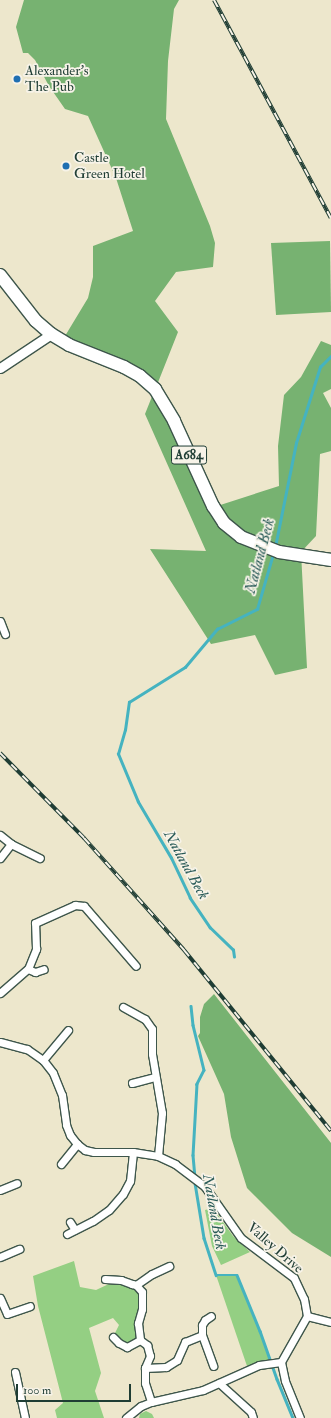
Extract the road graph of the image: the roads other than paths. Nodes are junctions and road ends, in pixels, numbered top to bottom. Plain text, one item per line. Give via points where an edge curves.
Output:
1 (0, 274) edge
2 (51, 334) junction
3 (0, 368) edge
4 (331, 560) edge
5 (0, 621) edge
6 (5, 634) dead end
7 (0, 835) edge
8 (11, 844) junction
9 (0, 858) edge
10 (40, 858) dead end
11 (136, 966) dead end
12 (28, 969) junction
13 (44, 969) dead end
14 (0, 993) edge
15 (123, 1007) dead end
16 (68, 1030) dead end
17 (0, 1042) edge
18 (44, 1060) junction
19 (155, 1077) junction
20 (132, 1083) dead end
21 (77, 1144) junction
22 (133, 1152) junction
23 (158, 1156) junction
24 (61, 1164) dead end
25 (17, 1183) dead end
26 (0, 1190) edge
27 (70, 1222) dead end
28 (75, 1230) junction
29 (67, 1234) dead end
30 (19, 1249) dead end
31 (0, 1257) edge
32 (169, 1266) dead end
33 (105, 1279) dead end
34 (136, 1285) junction
35 (0, 1298) edge
36 (30, 1306) dead end
37 (211, 1316) dead end
38 (307, 1316) junction
39 (331, 1322) edge
40 (202, 1335) junction
41 (113, 1337) dead end
42 (140, 1340) junction
43 (278, 1363) junction
44 (213, 1366) dead end
45 (146, 1368) junction
46 (16, 1372) dead end
47 (219, 1383) junction
48 (151, 1402) junction
49 (25, 1418) edge
50 (126, 1418) edge
51 (253, 1418) edge
52 (300, 1418) edge

1 - 2 highway, A684 via 36,321
2 - 3 street
2 - 4 highway, A684 via 69,345 124,367 140,376 155,390 174,421 213,506 224,523 241,537 278,552
5 - 6 street
7 - 8 street
8 - 9 street
8 - 10 street
11 - 12 street via 84,906 75,905 35,923 36,949
12 - 13 street via 36,972
12 - 14 street
15 - 19 street via 145,1019 152,1029
16 - 18 street
17 - 18 street via 27,1049
18 - 21 street via 59,1082 66,1126
19 - 20 street
19 - 23 street via 162,1113
21 - 22 street, Valley Drive via 85,1150 94,1152
21 - 24 street
22 - 23 street, Valley Drive
22 - 28 street via 130,1181 123,1194 109,1210
23 - 38 street, Valley Drive via 175,1164 199,1182 242,1238 294,1278 304,1299
25 - 26 street
27 - 28 street
28 - 29 street
30 - 31 street
32 - 34 street
33 - 34 street via 121,1280
34 - 42 street via 142,1292 142,1309 138,1323
35 - 36 street via 7,1314
37 - 40 street via 202,1325
38 - 39 street
38 - 43 street
40 - 44 street
40 - 45 street via 185,1342 178,1360 166,1367
41 - 42 street via 127,1347
42 - 45 street via 147,1345 150,1356
43 - 47 street via 259,1365
43 - 52 street
45 - 48 street via 145,1383
46 - 49 street
47 - 48 street via 204,1390
47 - 51 street via 251,1412
48 - 50 street via 141,1406

